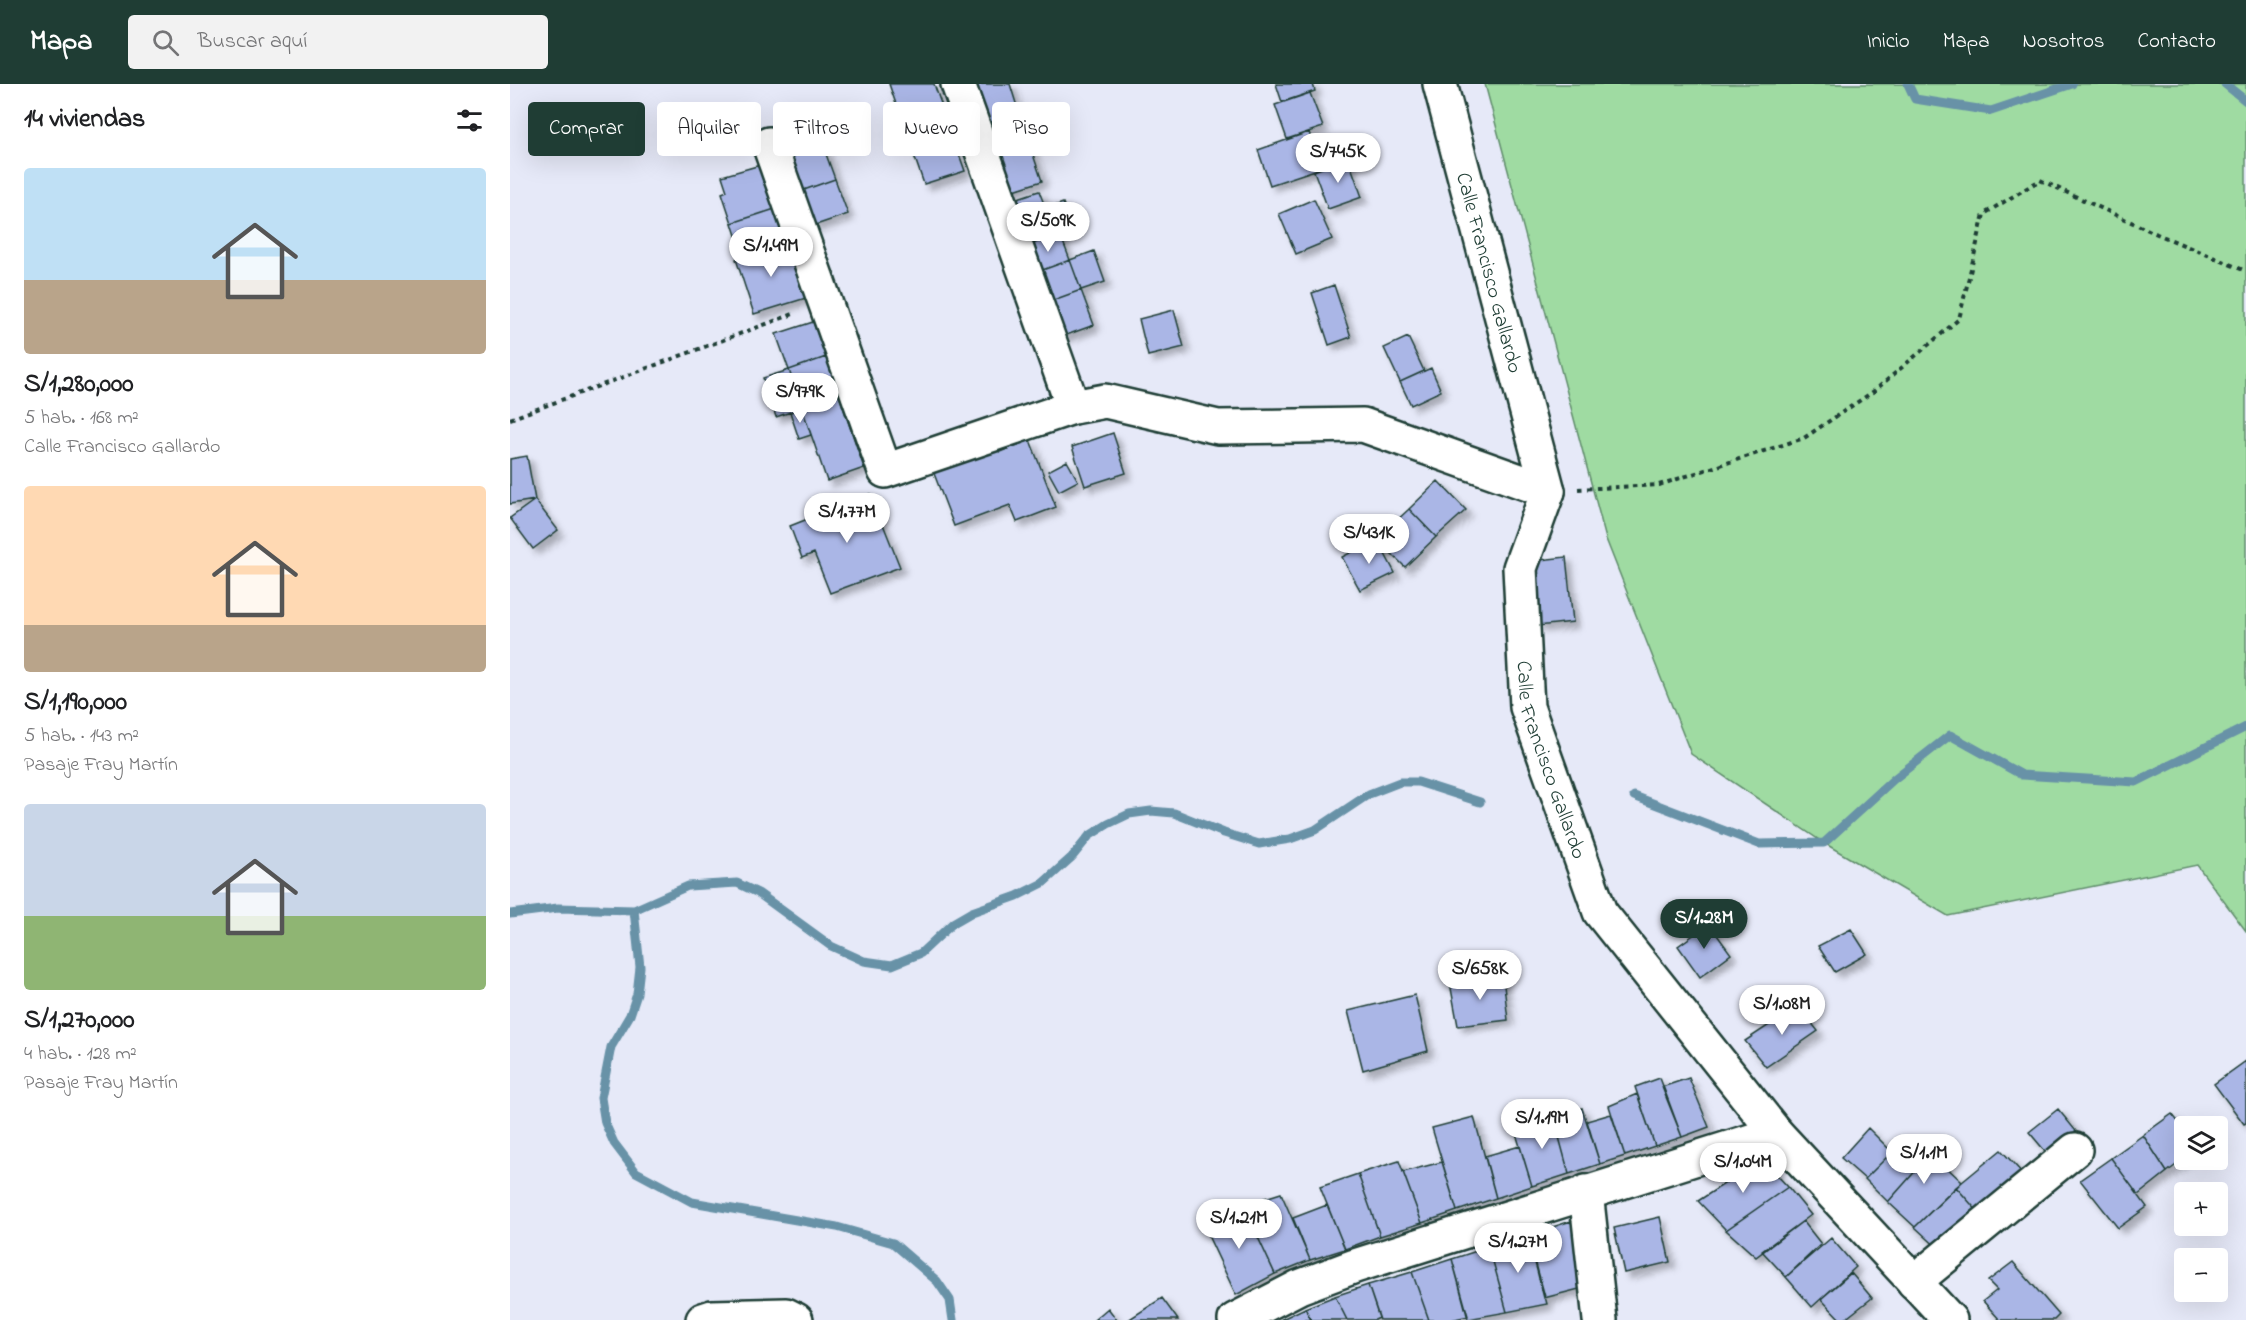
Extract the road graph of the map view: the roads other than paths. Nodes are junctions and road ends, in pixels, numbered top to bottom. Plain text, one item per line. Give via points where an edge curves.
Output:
1 (958, 84) edge
2 (1440, 84) edge
3 (769, 144) dead end
4 (1073, 407) junction
5 (1548, 491) junction
6 (1776, 1133) junction
7 (2075, 1150) dead end
8 (1586, 1192) junction
9 (1914, 1282) junction
10 (703, 1320) edge
11 (796, 1320) edge
12 (1235, 1320) edge
13 (1600, 1320) edge
14 (1950, 1320) edge

1 - 4 street
2 - 5 street, Calle Francisco Gallardo
3 - 4 street via 885,471
4 - 5 street via 1105,401 1218,427 1363,425
5 - 6 street, Calle Francisco Gallardo via 1520,568 1527,707 1600,912
6 - 8 street
6 - 9 street, Calle Francisco Gallardo
7 - 9 street
8 - 12 street via 1355,1266 1299,1287
8 - 13 street
9 - 14 street, Calle Francisco Gallardo
10 - 11 street via 786,1315

